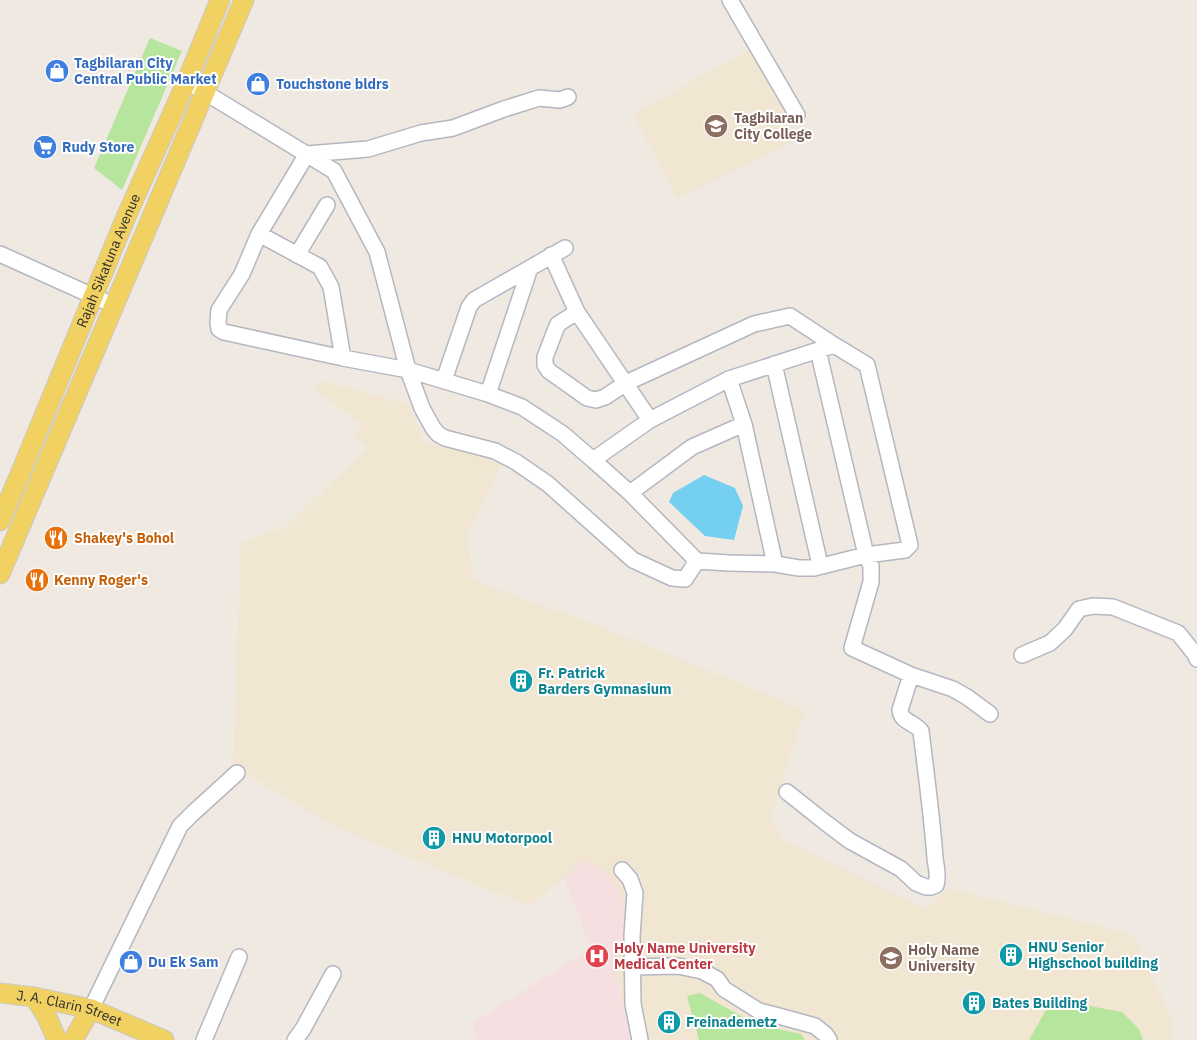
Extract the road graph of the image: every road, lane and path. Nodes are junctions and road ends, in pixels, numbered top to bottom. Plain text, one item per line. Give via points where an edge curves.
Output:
1 (220, 0) edge
2 (244, 0) edge
3 (730, 0) edge
4 (186, 82) junction
5 (206, 92) junction
6 (568, 97) dead end
7 (797, 115) dead end
8 (307, 154) junction
9 (327, 205) dead end
10 (259, 234) junction
11 (0, 254) edge
12 (297, 255) junction
13 (105, 268) junction
14 (530, 268) junction
15 (126, 278) junction
16 (93, 296) junction
17 (115, 306) junction
18 (577, 312) junction
19 (834, 345) junction
20 (818, 350) junction
21 (343, 358) junction
22 (774, 364) junction
23 (408, 370) junction
24 (729, 379) junction
25 (444, 380) junction
26 (626, 383) junction
27 (488, 394) junction
28 (650, 420) junction
29 (744, 424) junction
30 (593, 460) junction
31 (630, 493) junction
32 (0, 521) edge
33 (866, 555) junction
34 (697, 561) junction
35 (775, 564) junction
36 (820, 566) junction
37 (0, 574) edge
38 (1022, 655) dead end
39 (1197, 658) edge
40 (911, 675) junction
41 (990, 714) dead end
42 (237, 773) dead end
43 (788, 792) dead end
44 (622, 870) dead end
45 (239, 957) dead end
46 (632, 967) junction
47 (333, 974) dead end
48 (0, 993) edge
49 (34, 997) junction
50 (91, 1009) junction
51 (57, 1040) edge
52 (73, 1040) edge
53 (164, 1040) edge
54 (204, 1040) edge
55 (295, 1040) edge
56 (640, 1040) edge
57 (829, 1040) edge

1 - 4 main road, Rajah Sikatuna Avenue
2 - 5 main road
3 - 7 street
4 - 5 street
4 - 13 main road, Rajah Sikatuna Avenue
5 - 8 street
5 - 15 main road
6 - 8 street via 560,100 539,98 453,128 420,133 368,149
8 - 10 street
8 - 23 street via 334,171 377,252
9 - 12 street
10 - 12 street
10 - 21 street via 242,274 219,310 219,329
11 - 16 street
12 - 21 street via 320,267 332,287
13 - 15 main road
13 - 16 main road, Rajah Sikatuna Avenue
14 - 18 street via 558,252
14 - 25 street via 474,300
14 - 27 street
15 - 17 main road
16 - 17 street
16 - 32 main road, Rajah Sikatuna Avenue
17 - 37 main road
18 - 26 street
18 - 26 street via 558,324 545,357 549,371 596,400
19 - 20 street
19 - 26 street via 790,316 754,324
19 - 33 street via 867,365 910,544 905,550
20 - 22 street
20 - 33 street
21 - 23 street
22 - 24 street
22 - 36 street
23 - 25 street
23 - 34 street via 422,408 438,434 495,451 516,462 548,484 632,560 672,578 685,580
24 - 28 street
24 - 29 street
25 - 27 street
26 - 28 street
27 - 30 street via 522,407 563,434
28 - 30 street
29 - 31 street via 692,448
29 - 35 street
30 - 31 street
31 - 34 street
33 - 36 street
33 - 40 street via 871,566 871,582 852,648
34 - 35 street
35 - 36 street via 799,568
38 - 39 street via 1050,643 1079,609 1093,606 1113,607 1178,633
40 - 41 street via 953,689
40 - 43 street via 900,715 921,731 933,827 936,884 926,888 916,883 901,869 844,836
42 - 50 street via 180,826
44 - 46 street via 634,893
45 - 54 street
46 - 56 street via 633,1004
46 - 57 street via 678,966 702,971 718,979 724,989 759,1011 815,1026
47 - 55 street
48 - 49 main road, J. A. Clarin Street
49 - 50 main road, J. A. Clarin Street
49 - 51 main road
50 - 52 main road
50 - 53 main road, J. A. Clarin Street

